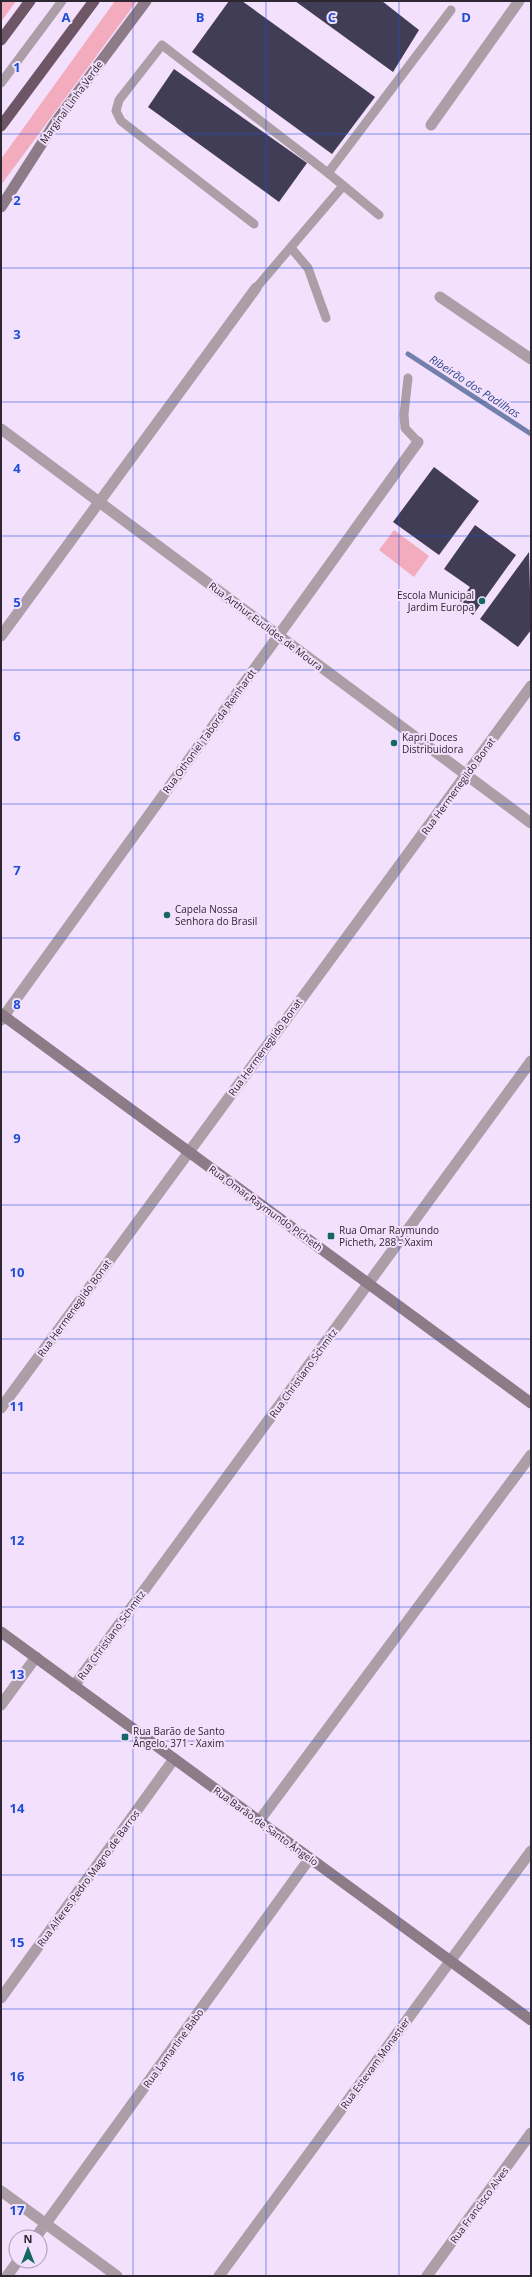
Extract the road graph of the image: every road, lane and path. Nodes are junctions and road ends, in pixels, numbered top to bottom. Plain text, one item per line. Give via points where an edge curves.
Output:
1 (30, 1) edge
2 (62, 1) edge
3 (94, 1) edge
4 (146, 1) edge
5 (519, 1) edge
6 (452, 10) dead end
7 (1, 40) edge
8 (1, 83) edge
9 (431, 125) dead end
10 (1, 126) edge
11 (328, 173) junction
12 (343, 186) junction
13 (1, 207) edge
14 (379, 215) dead end
15 (254, 224) dead end
16 (291, 248) junction
17 (256, 288) joint
18 (440, 297) dead end
19 (326, 318) dead end
20 (531, 359) edge
21 (408, 378) dead end
22 (1, 429) edge
23 (418, 442) joint
24 (99, 502) junction
25 (278, 635) junction
26 (1, 636) edge
27 (531, 686) edge
28 (466, 775) junction
29 (531, 823) edge
30 (2, 1016) edge
31 (531, 1061) edge
32 (188, 1151) junction
33 (368, 1283) junction
34 (531, 1403) edge
35 (1, 1408) edge
36 (531, 1455) edge
37 (1, 1632) edge
38 (36, 1657) junction
39 (74, 1686) junction
40 (1, 1705) edge
41 (174, 1759) junction
42 (259, 1821) junction
43 (531, 1851) edge
44 (310, 1858) junction
45 (450, 1961) junction
46 (1, 1998) edge
47 (531, 2020) edge
48 (531, 2133) edge
49 (1, 2191) edge
50 (46, 2224) junction
51 (42, 2229) edge
52 (117, 2276) edge
53 (219, 2276) edge
54 (427, 2276) edge

1 - 7 highway
2 - 8 lane
3 - 10 highway
4 - 13 main road, Marginal Linha Verde via 55,123
5 - 9 street
6 - 11 lane
11 - 12 lane
11 - 15 lane via 162,45 119,100 116,111 121,121
12 - 14 lane
12 - 16 lane
16 - 17 lane
16 - 19 lane via 308,268
17 - 24 street
18 - 20 street
21 - 23 lane via 405,428
22 - 24 street, Rua Arthur Euclides de Moura
23 - 25 street, Rua Othoniel Taborda Reinhardt
24 - 25 street, Rua Arthur Euclides de Moura
24 - 26 street
25 - 28 street, Rua Arthur Euclides de Moura
25 - 30 street, Rua Othoniel Taborda Reinhardt
27 - 28 street, Rua Hermenegildo Bonat
28 - 29 street, Rua Arthur Euclides de Moura
28 - 32 street, Rua Hermenegildo Bonat
30 - 32 main road, Rua Omar Raymundo Picheth
31 - 33 street, Rua Christiano Schmitz
32 - 33 main road, Rua Omar Raymundo Picheth
32 - 35 street, Rua Hermenegildo Bonat
33 - 34 main road, Rua Omar Raymundo Picheth
33 - 39 street, Rua Christiano Schmitz
36 - 42 street
37 - 38 main road, Rua Barão de Santo Ângelo
38 - 39 main road, Rua Barão de Santo Ângelo
38 - 40 street
39 - 41 main road, Rua Barão de Santo Ângelo
41 - 42 main road, Rua Barão de Santo Ângelo
41 - 46 street, Rua Alferes Pedro Magno de Barros
42 - 44 main road, Rua Barão de Santo Ângelo
43 - 45 street, Rua Estevam Monastier
44 - 45 main road, Rua Barão de Santo Ângelo
44 - 50 street, Rua Lamartine Babo
45 - 47 main road, Rua Barão de Santo Ângelo
45 - 53 street, Rua Estevam Monastier
48 - 54 street, Rua Francisco Alves
49 - 50 street
50 - 51 street, Rua Lamartine Babo
50 - 52 street

